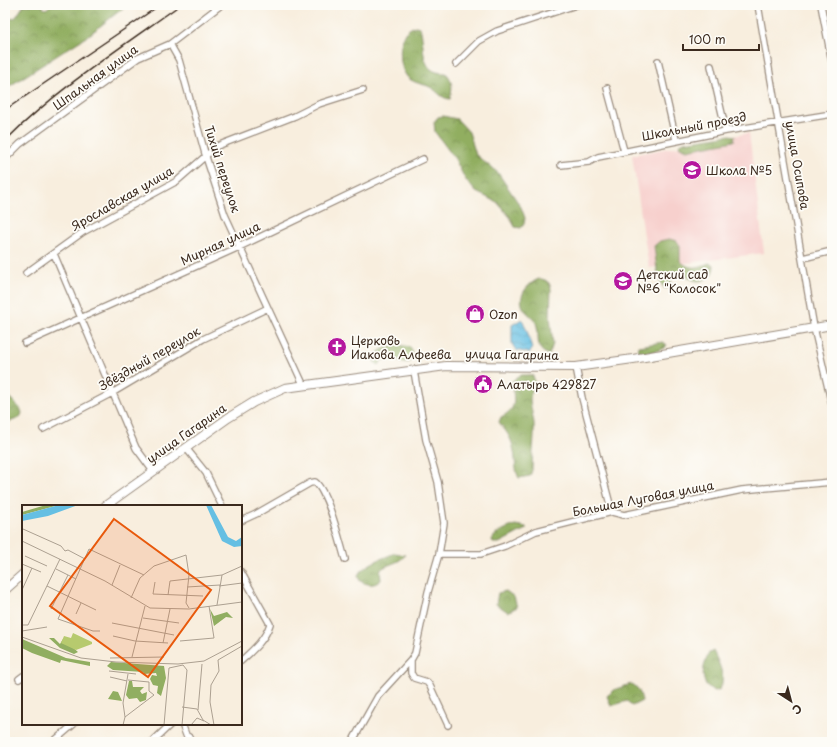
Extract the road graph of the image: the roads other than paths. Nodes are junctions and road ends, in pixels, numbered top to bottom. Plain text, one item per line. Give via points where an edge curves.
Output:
1 (221, 5) edge
2 (576, 5) edge
3 (758, 5) edge
4 (821, 5) edge
5 (170, 44) junction
6 (658, 61) dead end
7 (832, 62) edge
8 (456, 64) dead end
9 (711, 66) dead end
10 (607, 88) dead end
11 (363, 90) dead end
12 (832, 114) edge
13 (779, 123) junction
14 (726, 131) junction
15 (676, 140) junction
16 (624, 151) junction
17 (206, 157) junction
18 (5, 159) edge
19 (423, 159) dead end
20 (561, 164) dead end
21 (239, 247) junction
22 (832, 251) edge
23 (54, 254) junction
24 (802, 258) junction
25 (26, 273) dead end
26 (268, 308) junction
27 (80, 318) junction
28 (832, 325) edge
29 (814, 328) junction
30 (25, 343) dead end
31 (576, 367) junction
32 (414, 371) junction
33 (303, 384) junction
34 (112, 393) junction
35 (832, 405) edge
36 (43, 429) dead end
37 (186, 448) junction
38 (153, 471) junction
39 (832, 482) edge
40 (106, 505) edge
41 (222, 505) edge
42 (612, 512) junction
43 (242, 520) edge
44 (439, 554) junction
45 (345, 559) dead end
46 (242, 574) edge
47 (22, 575) edge
48 (5, 590) edge
49 (242, 660) edge
50 (411, 660) junction
51 (73, 725) edge
52 (170, 725) edge
53 (182, 725) edge
54 (448, 725) dead end
55 (53, 742) edge
56 (152, 742) edge
57 (195, 742) edge
58 (352, 742) edge

1 - 5 street, Шпальная улица
2 - 8 street via 497,31 479,41
3 - 13 street, улица Осипова
4 - 7 street
5 - 17 street, Тихий переулок via 179,60
5 - 18 street, Шпальная улица via 138,58 20,144
6 - 15 street
9 - 14 street
10 - 16 street
11 - 17 street, Ярославская улица via 319,104 217,146
12 - 13 street, Школьный проезд
13 - 14 street, Школьный проезд
13 - 24 street, улица Осипова
14 - 15 street, Школьный проезд
15 - 16 street, Школьный проезд
16 - 20 street, Школьный проезд via 598,157 589,162
17 - 21 street, Тихий переулок via 225,215
17 - 23 street, Ярославская улица via 177,181 83,232
19 - 21 street, Мирная улица
21 - 26 street, Тихий переулок
21 - 27 street, Мирная улица
22 - 24 street
23 - 25 street, Ярославская улица
23 - 27 street
24 - 29 street, улица Осипова
26 - 33 street, Тихий переулок
26 - 34 street, Звёздный переулок via 203,339
27 - 30 street, Мирная улица
27 - 34 street
28 - 29 main road, улица Гагарина
29 - 31 main road, улица Гагарина
29 - 35 street, улица Осипова
31 - 32 main road, улица Гагарина via 472,365
31 - 42 street
32 - 33 main road, улица Гагарина
32 - 44 street via 426,440 437,474 442,504 444,522
33 - 37 main road, улица Гагарина via 280,390 254,402
34 - 36 street, Звёздный переулок
34 - 38 street via 136,448
37 - 38 main road, улица Гагарина
37 - 41 street via 206,473
38 - 40 main road, улица Гагарина
39 - 42 street, Большая Луговая улица via 742,490 624,514
42 - 44 street, Большая Луговая улица via 536,531 482,554
43 - 45 street via 310,482 315,482 320,485
44 - 50 street via 418,643
46 - 49 street via 270,624 258,646
47 - 48 main road
50 - 54 street via 411,673 414,678 427,682 430,686
50 - 58 street via 378,696
51 - 55 street
52 - 56 street
53 - 57 street via 186,734

